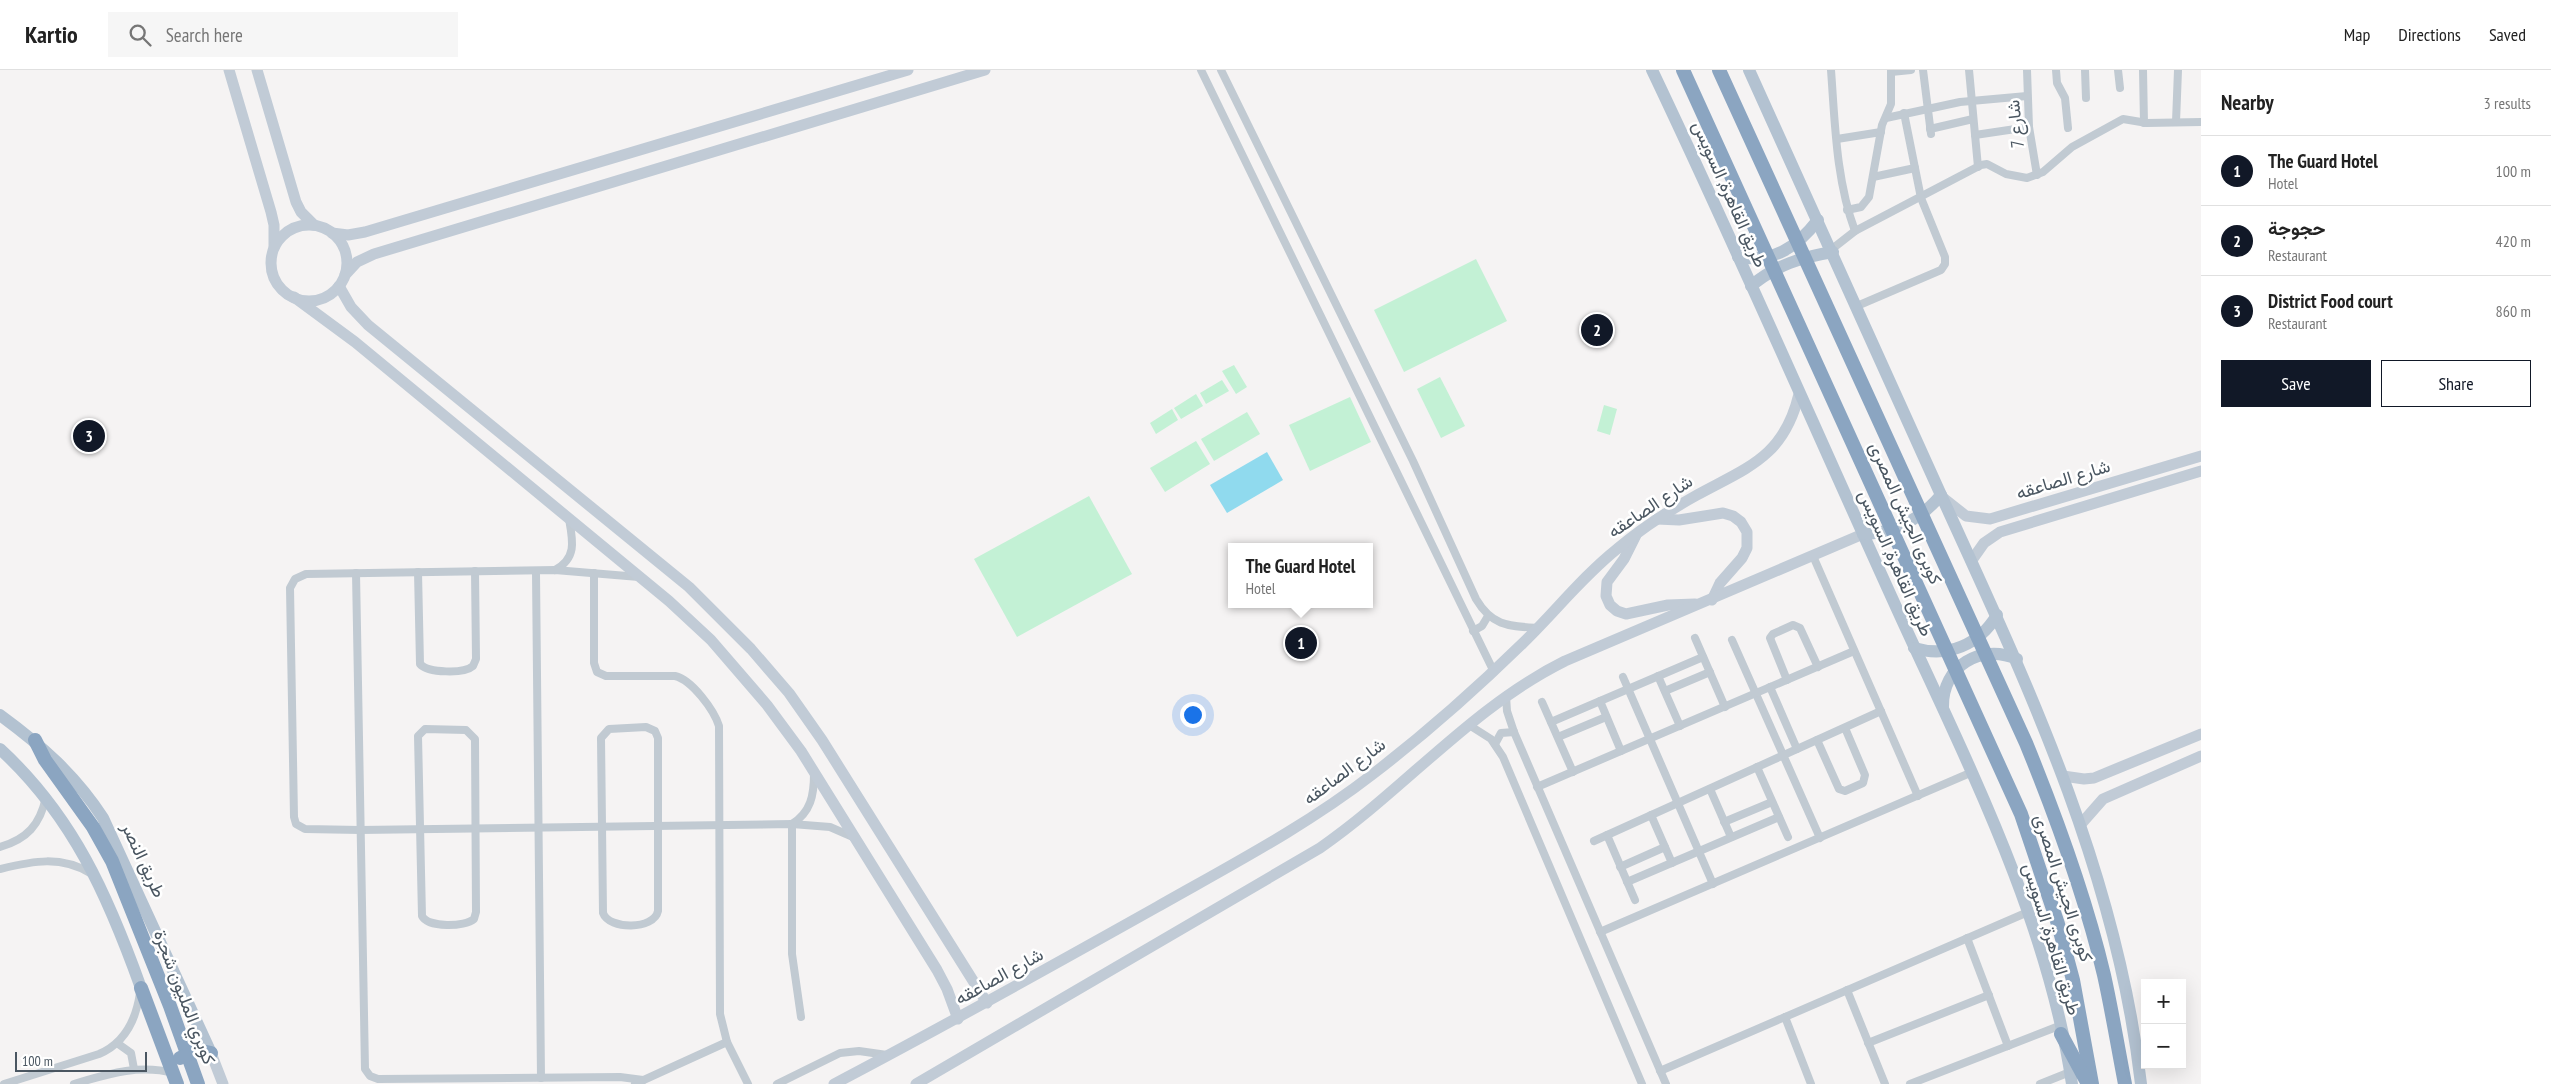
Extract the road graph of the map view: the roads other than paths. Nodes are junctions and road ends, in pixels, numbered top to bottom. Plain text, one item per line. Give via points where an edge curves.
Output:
1 (229, 70) edge
2 (257, 70) edge
3 (908, 70) edge
4 (985, 70) edge
5 (1201, 70) edge
6 (1221, 70) edge
7 (1652, 70) edge
8 (1683, 70) edge
9 (1719, 70) edge
10 (1749, 70) edge
11 (1832, 70) edge
12 (1911, 70) edge
13 (1923, 70) edge
14 (1969, 70) edge
15 (2026, 70) edge
16 (2056, 70) edge
17 (2085, 70) edge
18 (2118, 70) edge
19 (2143, 70) edge
20 (2178, 70) edge
21 (1892, 71) edge
22 (2120, 88) dead end
23 (2027, 96) junction
24 (2086, 98) dead end
25 (1972, 101) junction
26 (1927, 108) junction
27 (1904, 113) junction
28 (1886, 118) junction
29 (1973, 119) junction
30 (2176, 122) junction
31 (2201, 122) edge
32 (2144, 123) junction
33 (2029, 127) junction
34 (2068, 128) dead end
35 (1881, 132) junction
36 (1975, 135) junction
37 (1837, 139) junction
38 (1978, 167) junction
39 (1915, 168) junction
40 (2037, 175) junction
41 (1873, 177) junction
42 (1921, 198) junction
43 (1847, 210) junction
44 (1818, 220) junction
45 (314, 225) junction
46 (1855, 231) junction
47 (332, 233) junction
48 (274, 248) junction
49 (1832, 251) junction
50 (1738, 257) junction
51 (345, 275) junction
52 (339, 286) junction
53 (1752, 286) junction
54 (294, 298) junction
55 (1857, 306) junction
56 (1800, 394) junction
57 (2201, 456) edge
58 (2201, 471) edge
59 (1941, 495) junction
60 (2031, 507) junction
61 (570, 519) junction
62 (1657, 519) junction
63 (2036, 521) junction
64 (1636, 533) junction
65 (1863, 534) junction
66 (1813, 556) junction
67 (1972, 560) junction
68 (555, 570) junction
69 (476, 571) junction
70 (418, 572) junction
71 (356, 573) junction
72 (536, 573) dead end
73 (594, 573) junction
74 (639, 577) junction
75 (1707, 602) junction
76 (1997, 615) junction
77 (1488, 616) junction
78 (1538, 628) junction
79 (1473, 631) junction
80 (1695, 638) dead end
81 (1732, 640) dead end
82 (1914, 648) junction
83 (1854, 651) junction
84 (1703, 657) junction
85 (2017, 659) junction
86 (1818, 667) junction
87 (1494, 672) junction
88 (1710, 672) junction
89 (1658, 676) junction
90 (1623, 677) dead end
91 (1788, 680) junction
92 (1770, 688) junction
93 (1629, 689) junction
94 (1665, 691) junction
95 (1756, 693) junction
96 (1506, 696) junction
97 (1542, 702) dead end
98 (1600, 702) junction
99 (1725, 707) junction
100 (1943, 709) junction
101 (1881, 711) junction
102 (0, 715) edge
103 (1606, 716) junction
104 (1551, 722) junction
105 (1469, 726) junction
106 (1680, 726) junction
107 (1845, 728) junction
108 (1514, 732) junction
109 (2201, 734) edge
110 (1558, 737) junction
111 (1650, 739) junction
112 (36, 740) junction
113 (1817, 740) junction
114 (1495, 744) junction
115 (0, 749) edge
116 (1797, 749) junction
117 (1621, 751) junction
118 (1783, 756) junction
119 (2201, 756) edge
120 (1757, 767) junction
121 (2120, 768) junction
122 (814, 772) junction
123 (1573, 772) junction
124 (1970, 773) junction
125 (2064, 776) junction
126 (1537, 787) junction
127 (2128, 787) junction
128 (1710, 789) junction
129 (1918, 796) junction
130 (46, 798) junction
131 (1772, 802) junction
132 (1677, 803) junction
133 (1652, 815) junction
134 (1779, 817) junction
135 (1724, 822) junction
136 (792, 824) junction
137 (2081, 824) junction
138 (658, 825) junction
139 (720, 825) junction
140 (602, 826) junction
141 (538, 827) junction
142 (476, 828) junction
143 (420, 829) junction
144 (360, 830) junction
145 (1607, 835) junction
146 (1731, 837) junction
147 (1788, 837) dead end
148 (855, 838) junction
149 (1820, 838) junction
150 (1594, 841) dead end
151 (0, 847) edge
152 (1665, 847) junction
153 (1698, 851) junction
154 (1672, 863) junction
155 (1620, 867) junction
156 (0, 869) edge
157 (96, 876) junction
158 (1627, 882) junction
159 (1713, 884) junction
160 (1634, 900) dead end
161 (2028, 912) junction
162 (1600, 932) junction
163 (1966, 938) junction
164 (2104, 975) joint
165 (2073, 980) joint
166 (141, 988) junction
167 (1847, 990) junction
168 (1989, 995) junction
169 (987, 1003) junction
170 (802, 1017) dead end
171 (1784, 1017) junction
172 (958, 1019) junction
173 (2060, 1030) junction
174 (727, 1042) junction
175 (117, 1043) junction
176 (1868, 1043) junction
177 (2008, 1046) junction
178 (212, 1053) junction
179 (889, 1055) junction
180 (134, 1069) junction
181 (1660, 1071) junction
182 (541, 1078) junction
183 (2071, 1078) edge
184 (175, 1079) edge
185 (644, 1080) junction
186 (599, 1081) edge
187 (4, 1084) edge
188 (74, 1084) edge
189 (198, 1084) edge
190 (223, 1084) edge
191 (635, 1084) edge
192 (748, 1084) edge
193 (777, 1084) edge
194 (834, 1084) edge
195 (916, 1084) edge
196 (1642, 1084) edge
197 (1666, 1084) edge
198 (1811, 1084) edge
199 (1885, 1084) edge
200 (1910, 1084) edge
201 (2040, 1084) edge
202 (2088, 1084) edge
203 (2092, 1084) edge
204 (2125, 1084) edge
205 (2142, 1084) edge

1 - 48 street via 271,212
2 - 45 street via 296,202
3 - 47 street via 365,232
4 - 51 street via 374,254 357,262
5 - 79 street
6 - 77 street via 1413,461 1476,598
7 - 50 main road, طريق القاهرة, السويس
8 - 165 highway, كوبرى الجيش المصرى via 2013,797 2041,868
9 - 164 highway, كوبرى الجيش المصرى via 2026,743 2070,858
10 - 44 main road
11 - 37 street
12 - 21 street
13 - 26 street
14 - 25 street
15 - 23 street, شارع 7
16 - 34 street via 2057,83 2065,98
17 - 24 street
18 - 22 street
19 - 32 street
20 - 30 street
21 - 28 street
23 - 25 street
23 - 33 street, شارع 7
25 - 26 street
25 - 29 street
26 - 27 street
26 - 29 street via 1931,131
27 - 28 street
27 - 39 street
28 - 35 street
29 - 36 street
30 - 31 street
30 - 32 street
32 - 40 street via 2126,119 2118,121 2072,148
33 - 36 street
33 - 40 street, شارع 7
35 - 37 street
35 - 41 street
36 - 38 street
37 - 43 street
38 - 40 street via 1987,164 2020,177
38 - 42 street
39 - 41 street
39 - 42 street
41 - 43 street via 1866,204
42 - 46 street
42 - 55 street via 1945,257 1943,267
43 - 46 street
44 - 49 main road
44 - 50 main road via 1798,242 1783,252 1765,258
45 - 47 street
45 - 48 street via 286,232
46 - 49 street
47 - 51 street via 344,247
48 - 54 street via 274,277
49 - 53 main road via 1788,263
49 - 55 main road
50 - 53 main road, طريق القاهرة, السويس
51 - 52 street
52 - 54 street via 323,298
52 - 169 street via 351,307 368,325 689,587 751,648 789,693 822,740
53 - 56 main road, طريق القاهرة, السويس
54 - 61 street via 355,342
55 - 59 main road
56 - 62 street, شارع الصاعقه via 1787,427 1765,455
56 - 65 main road, طريق القاهرة, السويس
57 - 60 street, شارع الصاعقه
58 - 63 street, شارع الصاعقه
59 - 60 street, شارع الصاعقه via 1960,513 1978,519 1996,518
59 - 65 main road via 1924,514 1903,526
59 - 67 main road
60 - 63 street
61 - 68 street via 572,551 566,562
61 - 74 street
62 - 64 street, شارع الصاعقه
62 - 75 street via 1679,520 1723,513 1741,522 1747,532 1747,548
63 - 67 street, شارع الصاعقه via 1994,535
64 - 75 street via 1629,551 1606,582 1610,605 1626,614 1668,605
64 - 78 street, شارع الصاعقه via 1580,582
65 - 66 street
65 - 82 main road, طريق القاهرة, السويس
66 - 75 street
66 - 83 street
67 - 76 main road
68 - 69 street
68 - 73 street
69 - 70 street
69 - 70 street via 476,659 466,670 431,670 420,664
70 - 71 street
71 - 144 street
71 - 144 street via 302,575 291,585 290,598 294,820 305,829
72 - 141 street
73 - 74 street
73 - 139 street via 594,663 598,672 606,676 679,677 688,682 713,712 720,732
74 - 122 street via 690,620 730,661 784,728
75 - 96 street via 1565,661
76 - 82 main road via 1979,638 1962,647 1934,652
76 - 85 main road
77 - 78 street via 1508,626
77 - 79 street via 1482,626
78 - 87 street, شارع الصاعقه
79 - 87 street
80 - 84 street
81 - 95 street
82 - 100 main road, طريق القاهرة, السويس
83 - 86 street
83 - 101 street
84 - 88 street
84 - 89 street
85 - 100 main road via 1990,653 1965,661 1947,682
85 - 125 main road
86 - 91 street
86 - 91 street via 1800,628 1793,625 1770,638
87 - 169 street, شارع الصاعقه via 1374,773 1313,816
88 - 94 street
88 - 99 street
89 - 93 street
89 - 94 street
90 - 93 street
91 - 92 street
92 - 95 street
92 - 116 street
93 - 98 street
93 - 111 street
94 - 106 street
95 - 99 street
95 - 118 street
96 - 105 street
96 - 108 street via 1508,718
97 - 104 street
98 - 103 street
98 - 104 street
99 - 106 street
100 - 124 main road, طريق القاهرة, السويس
101 - 107 street
101 - 129 street
102 - 112 main road, طريق النصر
103 - 110 street
103 - 117 street
104 - 110 street
105 - 114 street via 1481,731
105 - 195 street via 1380,804 1300,861
106 - 111 street
107 - 113 street
107 - 113 street via 1865,775 1863,783 1839,789
108 - 114 street via 1501,733
108 - 126 street
109 - 121 street
110 - 123 street
111 - 117 street
111 - 132 street
112 - 178 main road, طريق النصر via 79,783 107,825
112 - 189 highway, كوبري المليون شجرة via 45,760 93,827 112,861
113 - 116 street
114 - 196 street via 1549,862
115 - 130 main road
116 - 118 street
117 - 123 street
118 - 120 street
118 - 149 street
119 - 127 street
120 - 128 street
120 - 131 street
121 - 125 street via 2094,778
121 - 127 street
122 - 136 street via 814,791 809,807
122 - 148 street
123 - 126 street
124 - 129 street
124 - 161 main road, طريق القاهرة, السويس
125 - 137 main road
126 - 162 street
127 - 137 street via 2103,799
128 - 132 street
128 - 135 street
129 - 149 street
130 - 151 street via 43,812 27,835
130 - 157 main road via 73,835
131 - 134 street
131 - 135 street
132 - 133 street
132 - 153 street
133 - 145 street
133 - 152 street
134 - 146 street
134 - 147 street
135 - 146 street
136 - 139 street
136 - 148 street via 830,827
136 - 170 street via 792,954
137 - 205 main road via 2121,964
138 - 139 street
138 - 140 street
138 - 140 street via 658,911 651,923 637,924 614,924 604,917
138 - 140 street via 658,738 646,727 612,728 602,735
139 - 174 street via 720,1005
140 - 141 street
141 - 142 street
141 - 182 street
142 - 143 street
142 - 143 street via 475,916 466,923 432,924 425,922 421,913
142 - 143 street via 474,736 462,729 426,728 418,736
143 - 144 street
144 - 182 street via 363,1065 367,1073 378,1079
145 - 150 street
145 - 155 street
146 - 153 street
148 - 172 street via 940,975
149 - 159 street
152 - 154 street
152 - 155 street
153 - 154 street
153 - 159 street
154 - 158 street
155 - 158 street
156 - 157 street via 48,860 73,864
157 - 166 main road via 122,934
158 - 160 street
159 - 162 street
161 - 163 street
161 - 173 main road, طريق القاهرة, السويس
162 - 181 street
163 - 167 street
163 - 168 street
164 - 204 highway, طريق القاهرة, السويس
165 - 203 highway, طريق القاهرة, السويس
166 - 175 street via 136,1014
166 - 184 highway
167 - 171 street
167 - 176 street
168 - 176 street
168 - 177 street
169 - 172 street, شارع الصاعقه
171 - 181 street
171 - 198 street
172 - 179 street, شارع الصاعقه
173 - 177 street
173 - 183 main road, طريق القاهرة, السويس
173 - 202 highway
174 - 185 street
174 - 192 street
175 - 180 street via 130,1053
175 - 187 street via 99,1054
176 - 199 street
177 - 200 street
178 - 184 highway via 197,1050 184,1055 176,1066
178 - 190 street
179 - 193 street via 859,1051 840,1053
179 - 194 street, شارع الصاعقه
180 - 184 street via 151,1069
180 - 188 street
181 - 197 street
182 - 186 street
183 - 201 street
185 - 186 street
185 - 191 street

